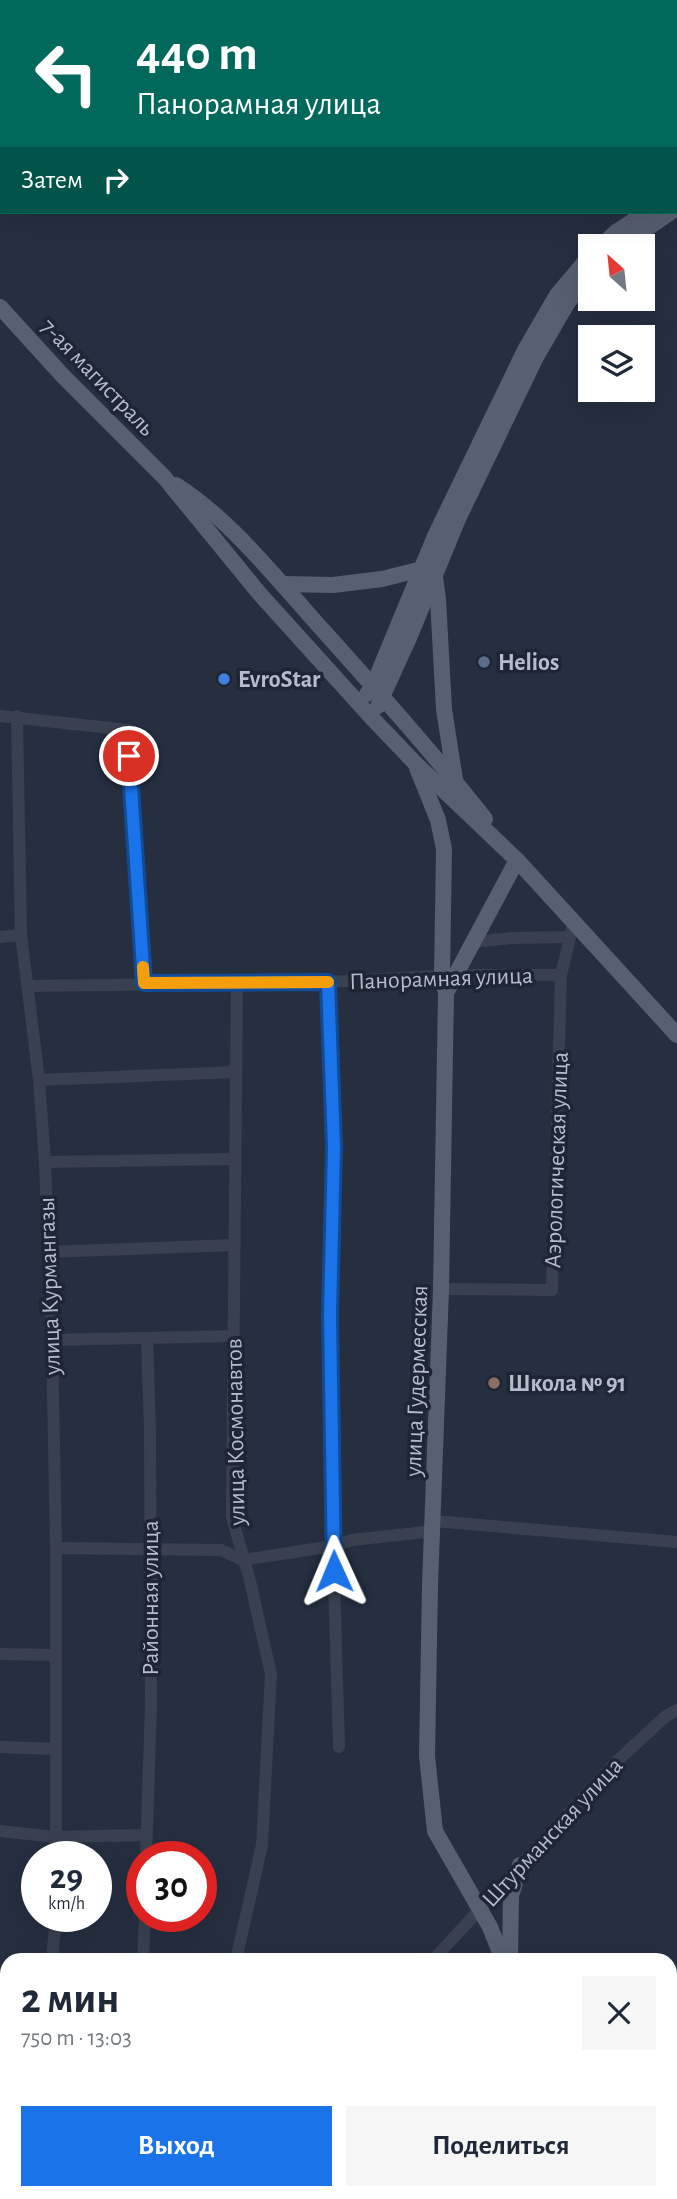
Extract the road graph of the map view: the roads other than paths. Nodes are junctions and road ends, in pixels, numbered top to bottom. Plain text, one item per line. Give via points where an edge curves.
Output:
1 (644, 214) edge
2 (669, 214) edge
3 (614, 234) edge
4 (639, 234) edge
5 (578, 270) edge
6 (578, 290) edge
7 (0, 307) edge
8 (164, 477) junction
9 (428, 573) junction
10 (282, 584) junction
11 (378, 692) junction
12 (365, 710) junction
13 (0, 716) edge
14 (17, 716) junction
15 (415, 763) junction
16 (455, 780) junction
17 (517, 860) junction
18 (574, 920) junction
19 (22, 935) junction
20 (0, 937) edge
21 (570, 937) junction
22 (473, 943) junction
23 (449, 975) junction
24 (561, 975) junction
25 (237, 981) junction
26 (328, 982) junction
27 (144, 983) junction
28 (27, 986) junction
29 (677, 1035) edge
30 (236, 1072) junction
31 (39, 1080) junction
32 (235, 1159) junction
33 (45, 1162) junction
34 (234, 1245) junction
35 (48, 1252) junction
36 (441, 1289) junction
37 (233, 1336) junction
38 (147, 1339) junction
39 (52, 1340) junction
40 (434, 1526) junction
41 (677, 1542) edge
42 (333, 1546) junction
43 (56, 1548) junction
44 (151, 1550) junction
45 (243, 1560) junction
46 (0, 1654) edge
47 (56, 1655) junction
48 (677, 1710) edge
49 (0, 1747) edge
50 (339, 1747) dead end
51 (56, 1749) junction
52 (0, 1831) edge
53 (146, 1835) junction
54 (55, 1837) junction
55 (55, 1841) edge
56 (146, 1841) edge
57 (520, 1865) junction
58 (479, 1908) junction
59 (55, 1932) edge
60 (144, 1932) edge
61 (53, 1953) edge
62 (143, 1953) edge
63 (238, 1953) edge
64 (439, 1953) edge
65 (500, 1953) edge
66 (510, 1953) edge

1 - 3 main road
2 - 4 main road
5 - 9 main road via 524,350 435,536
6 - 9 main road via 536,357
7 - 8 main road, 7-ая магистраль
8 - 10 main road via 204,503
8 - 12 main road via 259,593
9 - 10 main road via 333,584
9 - 11 main road
9 - 16 main road via 438,599 444,709
10 - 11 main road
11 - 12 main road
11 - 16 main road
12 - 15 main road
13 - 14 street
14 - 19 street, улица Курмангазы
14 - 27 street via 128,730
15 - 17 main road
15 - 23 main road via 438,820 444,849
16 - 17 main road
17 - 18 main road
17 - 22 main road, улица Гудермесская
18 - 21 street, Аэрологическая улица
18 - 29 main road
19 - 20 street
19 - 28 street, улица Курмангазы
21 - 22 street
21 - 24 street, Аэрологическая улица
22 - 23 main road, улица Гудермесская
23 - 24 street, Панорамная улица
23 - 26 street, Панорамная улица
23 - 36 main road, улица Гудермесская
24 - 36 street, Аэрологическая улица via 552,1290
25 - 26 street, Панорамная улица
25 - 27 street, Панорамная улица
25 - 30 street, улица Космонавтов
26 - 42 street via 334,1147 330,1314
27 - 28 street, Панорамная улица
28 - 31 street, улица Курмангазы
30 - 31 street
30 - 32 street, улица Космонавтов
31 - 33 street, улица Курмангазы
32 - 33 street
32 - 34 street, улица Космонавтов
33 - 35 street, улица Курмангазы
34 - 35 street
34 - 37 street, улица Космонавтов
35 - 39 street, улица Курмангазы
36 - 40 main road, улица Гудермесская
37 - 38 street
37 - 45 street, улица Космонавтов via 232,1517
38 - 39 street
38 - 44 street, Районная улица
39 - 43 street, улица Курмангазы
40 - 41 street
40 - 42 street
40 - 58 main road, улица Гудермесская via 427,1756 435,1831
42 - 45 street
42 - 50 street
43 - 44 street
43 - 47 street, улица Курмангазы
44 - 45 street via 221,1550
44 - 53 street, Районная улица
45 - 63 street, улица Космонавтов via 271,1674 262,1845
46 - 47 street
47 - 51 street, улица Курмангазы
48 - 57 street, Штурманская улица via 615,1763
49 - 51 street
51 - 54 street, улица Курмангазы
52 - 54 street
53 - 54 street
53 - 56 street, Районная улица
54 - 55 street, улица Курмангазы
57 - 58 street, Штурманская улица
57 - 66 main road via 511,1896
58 - 64 street, Штурманская улица
58 - 65 main road, улица Гудермесская
59 - 61 street
60 - 62 street

